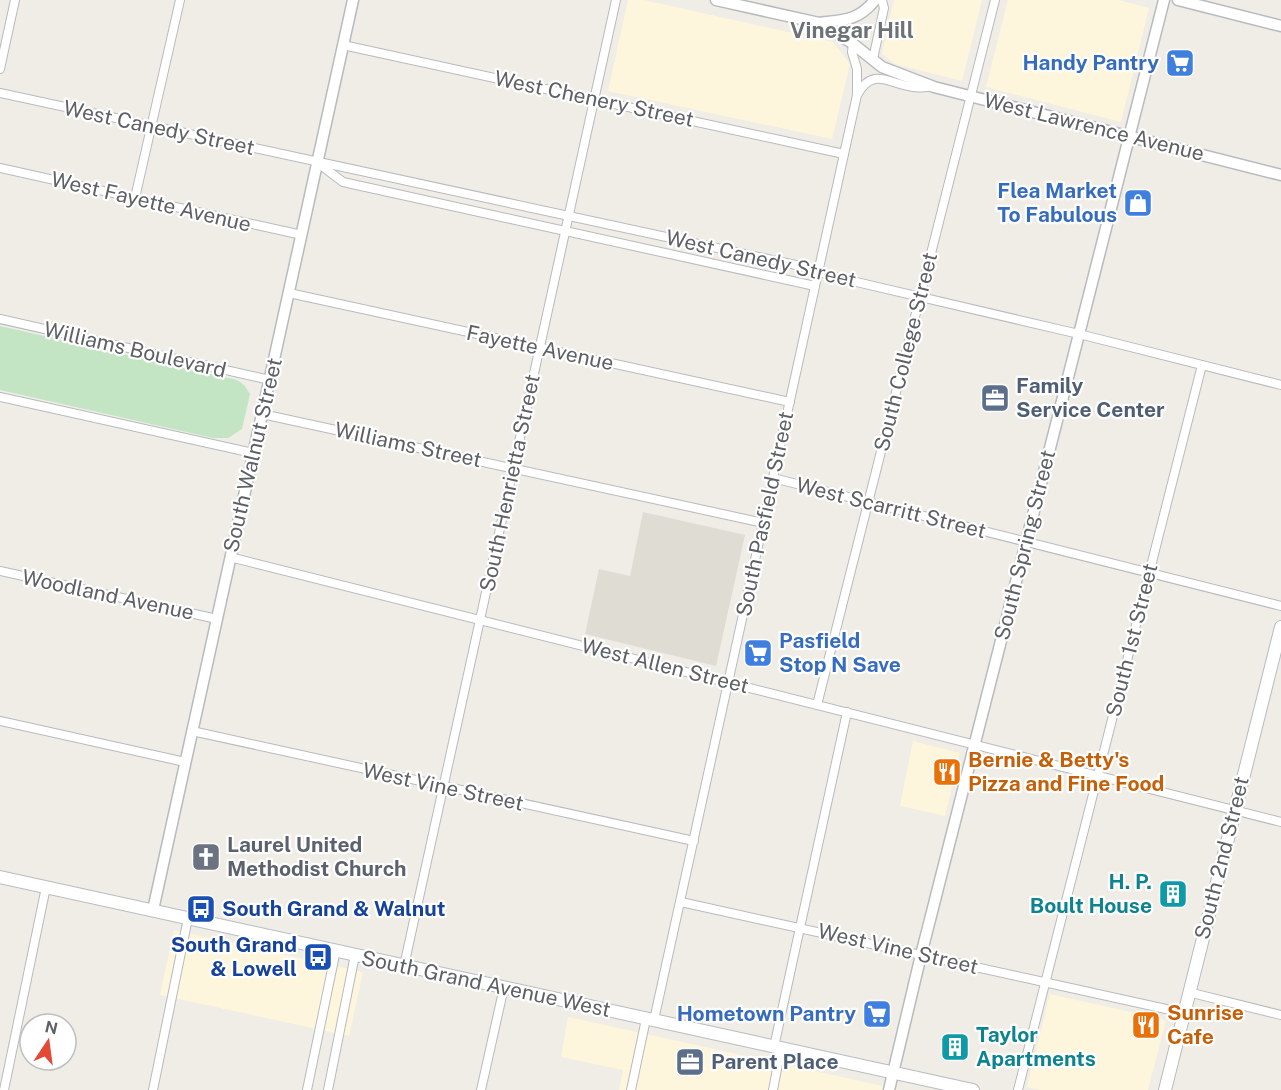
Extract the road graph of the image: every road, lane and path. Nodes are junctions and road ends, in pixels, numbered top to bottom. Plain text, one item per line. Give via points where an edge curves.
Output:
1 (15, 0) edge
2 (180, 0) edge
3 (353, 0) edge
4 (616, 0) edge
5 (716, 0) edge
6 (995, 0) edge
7 (1164, 0) edge
8 (1178, 0) edge
9 (875, 1) edge
10 (819, 23) junction
11 (1281, 26) edge
12 (854, 43) junction
13 (343, 45) junction
14 (873, 59) junction
15 (0, 69) edge
16 (934, 87) junction
17 (0, 93) edge
18 (857, 95) junction
19 (971, 96) junction
20 (595, 99) junction
21 (151, 127) junction
22 (1130, 136) junction
23 (844, 154) junction
24 (318, 163) junction
25 (0, 168) edge
26 (1281, 175) edge
27 (135, 198) junction
28 (568, 216) junction
29 (564, 231) junction
30 (302, 235) junction
31 (819, 270) junction
32 (815, 286) junction
33 (289, 293) junction
34 (920, 297) junction
35 (0, 319) edge
36 (1079, 334) junction
37 (539, 347) junction
38 (1202, 365) junction
39 (270, 380) junction
40 (1281, 385) edge
41 (0, 397) edge
42 (790, 402) junction
43 (262, 414) junction
44 (254, 453) junction
45 (514, 468) junction
46 (773, 478) junction
47 (868, 503) junction
48 (764, 523) junction
49 (1026, 543) junction
50 (231, 557) junction
51 (0, 571) edge
52 (1149, 573) junction
53 (1281, 606) edge
54 (217, 619) junction
55 (480, 619) junction
56 (1281, 627) edge
57 (729, 683) junction
58 (817, 705) junction
59 (847, 712) junction
60 (0, 722) edge
61 (192, 731) junction
62 (975, 744) junction
63 (185, 762) junction
64 (1099, 776) junction
65 (443, 787) junction
66 (1235, 810) junction
67 (1281, 822) edge
68 (694, 842) junction
69 (0, 877) edge
70 (46, 887) junction
71 (681, 902) junction
72 (153, 910) junction
73 (188, 918) junction
74 (800, 927) junction
75 (336, 951) junction
76 (356, 955) junction
77 (921, 955) junction
78 (404, 966) junction
79 (1046, 982) junction
80 (504, 987) junction
81 (1188, 992) junction
82 (1184, 1013) junction
83 (1281, 1016) edge
84 (650, 1019) junction
85 (778, 1047) junction
86 (893, 1073) junction
87 (3, 1090) edge
88 (153, 1090) edge
89 (307, 1090) edge
90 (328, 1090) edge
91 (481, 1090) edge
92 (632, 1090) edge
93 (773, 1090) edge
94 (890, 1090) edge
95 (973, 1090) edge
96 (1018, 1090) edge
97 (1165, 1090) edge

1 - 15 street
2 - 21 street
3 - 13 street, South Walnut Street
4 - 20 street, South Henrietta Street
5 - 10 street, West Lawrence Avenue
6 - 19 street, South College Street
7 - 22 street, South Spring Street
8 - 11 street
9 - 10 street via 849,20
9 - 14 street via 884,8
10 - 12 street, West Lawrence Avenue
12 - 14 street, West Lawrence Avenue
12 - 18 street, South Pasfield Street
13 - 20 street, West Chenery Street
13 - 24 street, South Walnut Street
14 - 16 street, West Lawrence Avenue via 889,70
16 - 18 street, West Lawrence Avenue via 874,78
16 - 19 street, West Lawrence Avenue
17 - 21 street, West Canedy Street
18 - 23 street, South Pasfield Street
19 - 22 street, West Lawrence Avenue
19 - 34 street, South College Street
20 - 23 street, West Chenery Street
20 - 28 street, South Henrietta Street
21 - 24 street, West Canedy Street
21 - 27 street
22 - 26 street, West Lawrence Avenue
22 - 36 street, South Spring Street
23 - 31 street, South Pasfield Street
24 - 28 street, West Canedy Street
24 - 29 street, West Canedy Street via 343,182
24 - 30 street, South Walnut Street
25 - 27 street, West Fayette Avenue
27 - 30 street, West Fayette Avenue
28 - 29 street, South Henrietta Street
28 - 31 street, West Canedy Street
29 - 32 street, West Canedy Street
29 - 37 street, South Henrietta Street
30 - 33 street, South Walnut Street
31 - 32 street, South Pasfield Street
31 - 34 street, West Canedy Street
32 - 42 street, South Pasfield Street
33 - 37 street, Fayette Avenue
33 - 39 street, South Walnut Street
34 - 36 street, West Canedy Street
34 - 47 street, South College Street
35 - 39 street, Williams Boulevard
36 - 38 street, West Canedy Street
36 - 49 street, South Spring Street
37 - 42 street, Fayette Avenue
37 - 45 street, South Henrietta Street
38 - 40 street, West Canedy Street
38 - 52 street, South 1st Street
39 - 43 street, South Walnut Street
41 - 44 street
42 - 46 street, South Pasfield Street
43 - 44 street, South Walnut Street
43 - 45 street, Williams Street
44 - 50 street, South Walnut Street
45 - 48 street, Williams Street
45 - 55 street, South Henrietta Street
46 - 47 street, West Scarritt Street
46 - 48 street, South Pasfield Street
47 - 49 street, West Scarritt Street
47 - 58 street, South College Street
48 - 57 street, South Pasfield Street
49 - 52 street, West Scarritt Street
49 - 62 street, South Spring Street
50 - 54 street, South Walnut Street
50 - 55 street, West Allen Street
51 - 54 street, Woodland Avenue
52 - 53 street, West Scarritt Street
52 - 64 street, South 1st Street
54 - 61 street, South Walnut Street
55 - 57 street, West Allen Street
55 - 65 street, South Henrietta Street
56 - 66 main road, South 2nd Street
57 - 58 street, West Allen Street
57 - 68 street, South Pasfield Street
58 - 59 street, West Allen Street
59 - 62 street, West Allen Street
59 - 74 street
60 - 63 street
61 - 63 street, South Walnut Street
61 - 65 street, West Vine Street
62 - 64 street, West Allen Street
62 - 77 street, South Spring Street
63 - 72 street, South Walnut Street
64 - 66 street, West Allen Street
64 - 79 street, South 1st Street
65 - 68 street, West Vine Street
65 - 78 street, South Henrietta Street
66 - 67 street, West Allen Street
66 - 81 main road, South 2nd Street
68 - 71 street, South Pasfield Street
69 - 70 main road, South Grand Avenue West
70 - 72 main road, South Grand Avenue West
70 - 87 street
71 - 74 street, West Vine Street
71 - 84 street, South Pasfield Street
72 - 73 main road, South Grand Avenue West
73 - 75 main road, South Grand Avenue West
73 - 88 street
74 - 77 street, West Vine Street
74 - 85 street
75 - 76 main road, South Grand Avenue West
75 - 89 street
76 - 78 main road, South Grand Avenue West
76 - 90 street
77 - 79 street, West Vine Street
77 - 86 street, South Spring Street
78 - 80 main road, South Grand Avenue West
79 - 82 street, West Vine Street
79 - 96 street, South 1st Street
80 - 84 main road, South Grand Avenue West
80 - 91 street
81 - 82 main road, South 2nd Street
81 - 83 street
82 - 97 main road, South 2nd Street
84 - 85 main road, South Grand Avenue West
84 - 92 street, South Pasfield Street
85 - 86 main road, South Grand Avenue West
85 - 93 street
86 - 94 street, South Spring Street
86 - 95 main road, South Grand Avenue West

